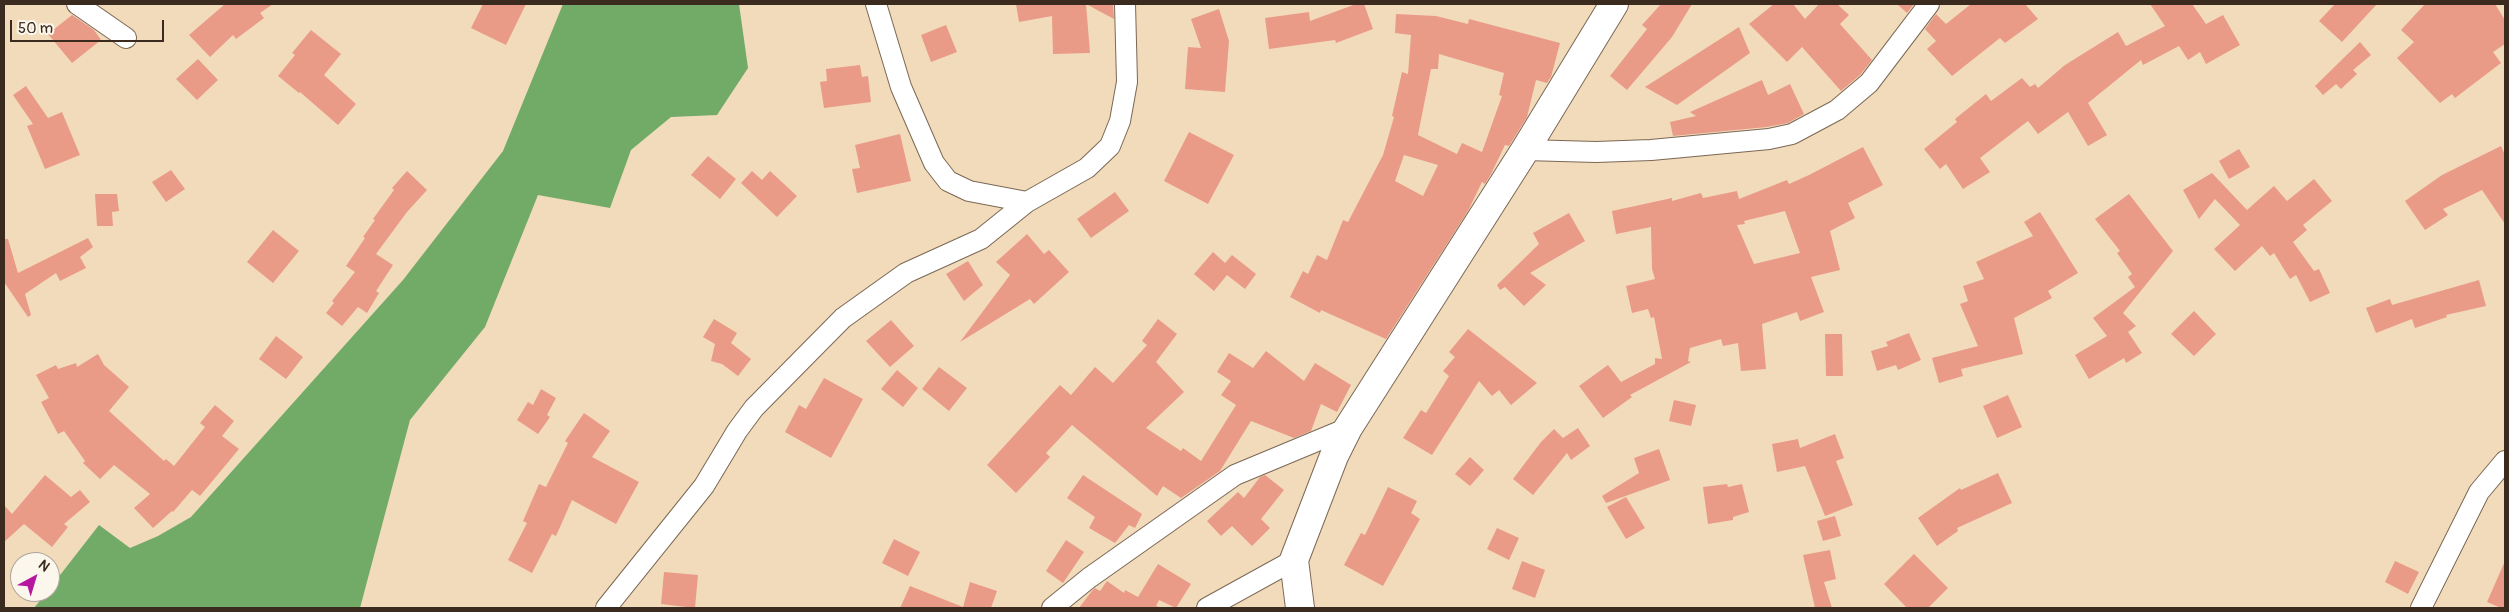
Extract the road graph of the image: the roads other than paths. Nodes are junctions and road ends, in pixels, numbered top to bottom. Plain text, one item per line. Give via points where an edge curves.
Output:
1 (77, 4) edge
2 (876, 4) edge
3 (1124, 4) edge
4 (1614, 4) edge
5 (1929, 4) edge
6 (126, 38) dead end
7 (1526, 150) junction
8 (1027, 202) junction
9 (1348, 428) junction
10 (2505, 461) edge
11 (1294, 560) junction
12 (606, 608) edge
13 (1052, 608) edge
14 (1206, 608) edge
15 (1300, 608) edge
16 (2421, 608) edge

1 - 6 street
2 - 8 street via 902,87 934,163 948,181 969,192
3 - 8 street via 1127,82 1120,121 1110,146 1088,168
4 - 7 main road
5 - 7 street via 1869,83 1838,110 1792,134 1651,150
7 - 9 main road
8 - 12 street via 981,239 906,273 843,318 816,344 754,408 704,486
9 - 11 main road
9 - 13 street via 1235,475
10 - 16 street via 2479,492
11 - 14 street
11 - 15 main road

